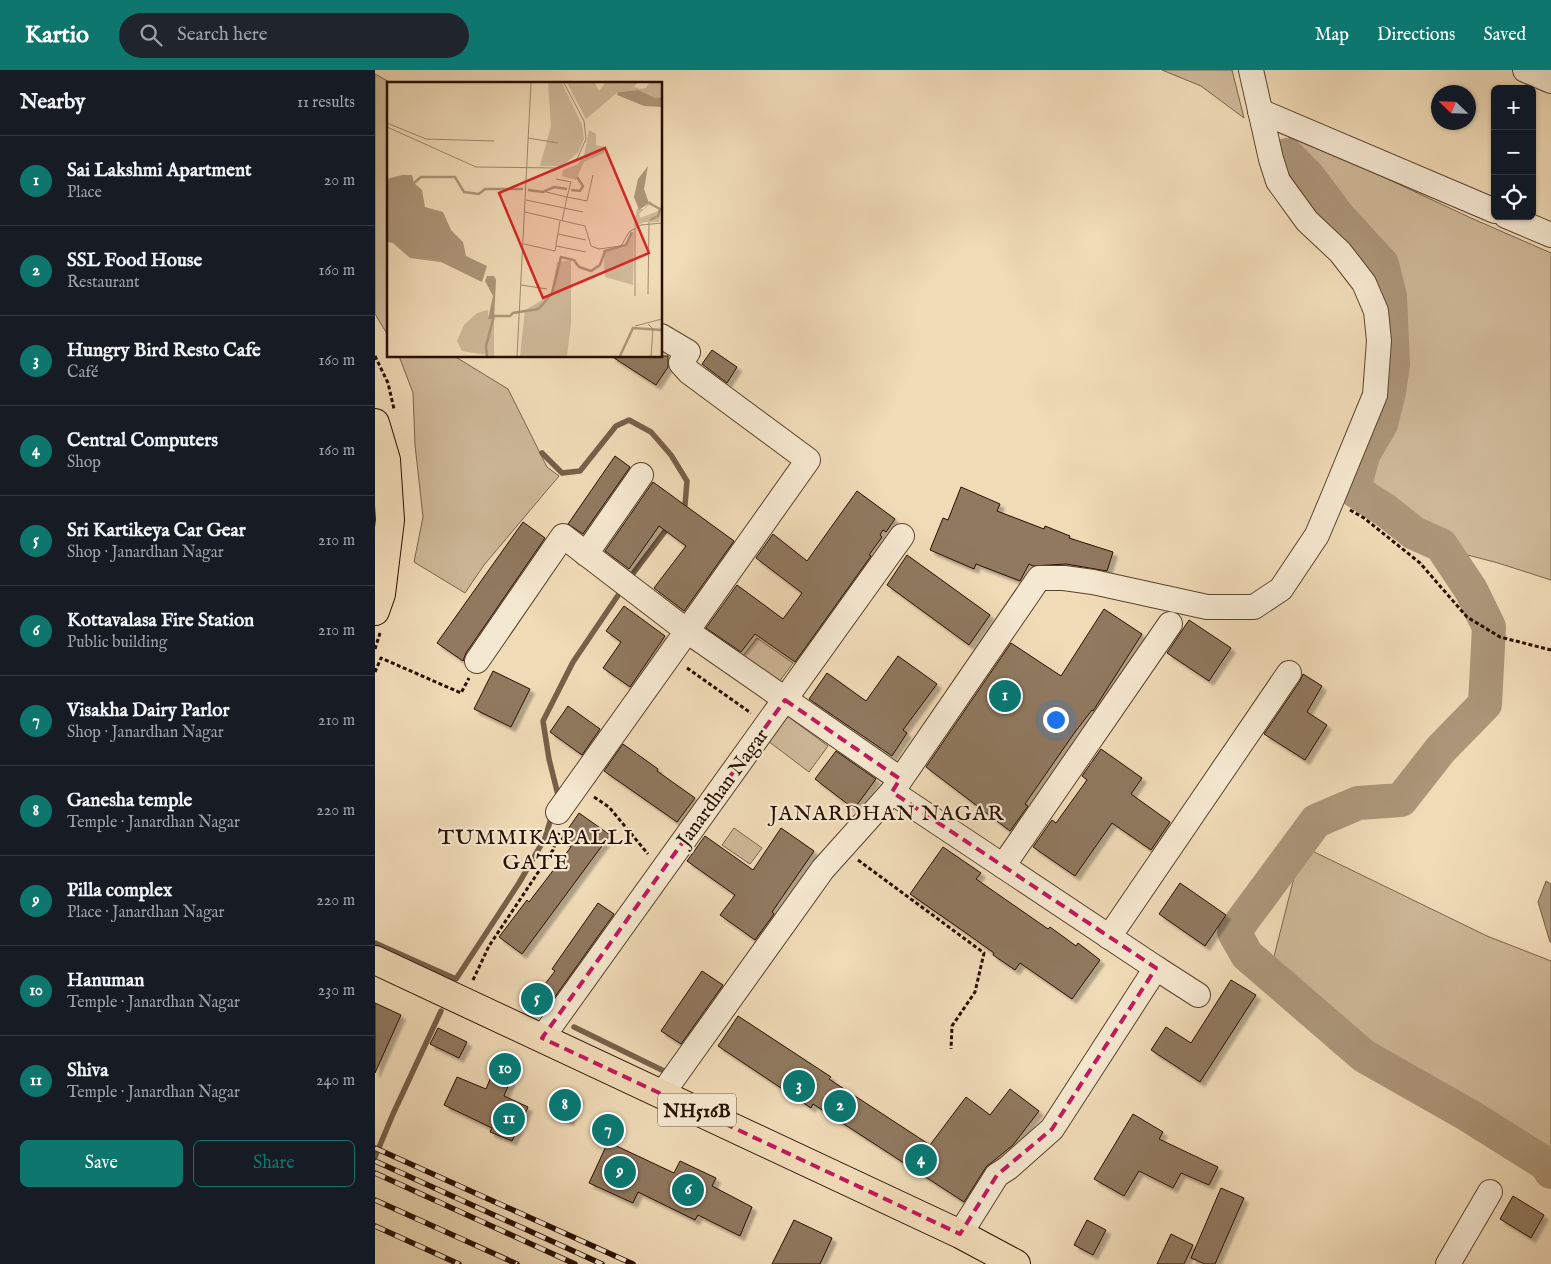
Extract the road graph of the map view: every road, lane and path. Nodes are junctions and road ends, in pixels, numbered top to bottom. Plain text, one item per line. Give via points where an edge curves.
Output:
1 (1251, 70) edge
2 (1525, 70) edge
3 (1551, 81) edge
4 (1260, 111) junction
5 (1491, 209) edge
6 (1515, 220) edge
7 (1551, 235) edge
8 (663, 337) edge
9 (375, 422) edge
10 (641, 475) dead end
11 (1331, 500) junction
12 (902, 536) dead end
13 (586, 554) junction
14 (375, 611) edge
15 (1170, 624) dead end
16 (687, 631) junction
17 (1551, 650) edge
18 (670, 656) junction
19 (477, 661) joint
20 (375, 672) edge
21 (1289, 672) dead end
22 (785, 700) junction
23 (767, 725) junction
24 (896, 786) junction
25 (577, 787) junction
26 (558, 812) joint
27 (842, 848) junction
28 (1003, 866) junction
29 (654, 882) junction
30 (1109, 937) junction
31 (375, 960) edge
32 (1156, 968) junction
33 (1198, 995) dead end
34 (463, 1001) junction
35 (542, 1038) junction
36 (951, 1049) dead end
37 (662, 1094) junction
38 (1490, 1192) dead end
39 (960, 1234) junction
40 (1016, 1264) edge
41 (1448, 1264) edge

1 - 4 street
2 - 3 street
4 - 5 street
4 - 11 street via 1278,181 1307,221 1340,252 1364,283 1376,311 1379,341 1375,396
6 - 7 street
8 - 16 street via 688,352 681,363 689,372 807,460
9 - 14 main road via 386,460 390,520 381,594
10 - 13 street
11 - 17 path via 1364,518 1420,563 1467,617 1500,637
11 - 24 street via 1317,534 1281,589 1254,607 1207,607 1093,582 1039,578
12 - 22 street, Janardhan Nagar
13 - 16 street
13 - 19 street via 563,536
15 - 28 street
16 - 18 street
16 - 22 street
18 - 23 path
18 - 25 street
19 - 20 path via 461,693 381,658
21 - 30 street
22 - 23 street, Janardhan Nagar
22 - 24 street
23 - 29 street, Janardhan Nagar
24 - 27 street
24 - 28 street
25 - 26 street
25 - 29 path via 609,807 646,851 655,866
26 - 34 path via 559,831 553,850 489,946
27 - 36 path via 984,954 975,992 952,1026
27 - 37 street via 823,869
28 - 30 street
29 - 35 street, Janardhan Nagar
30 - 32 street
31 - 34 main road, NH516B
32 - 33 street
32 - 39 street via 1052,1129 997,1174
34 - 35 main road, NH516B
35 - 37 main road, NH516B
37 - 39 main road, NH516B
38 - 41 street
39 - 40 main road, NH516B

